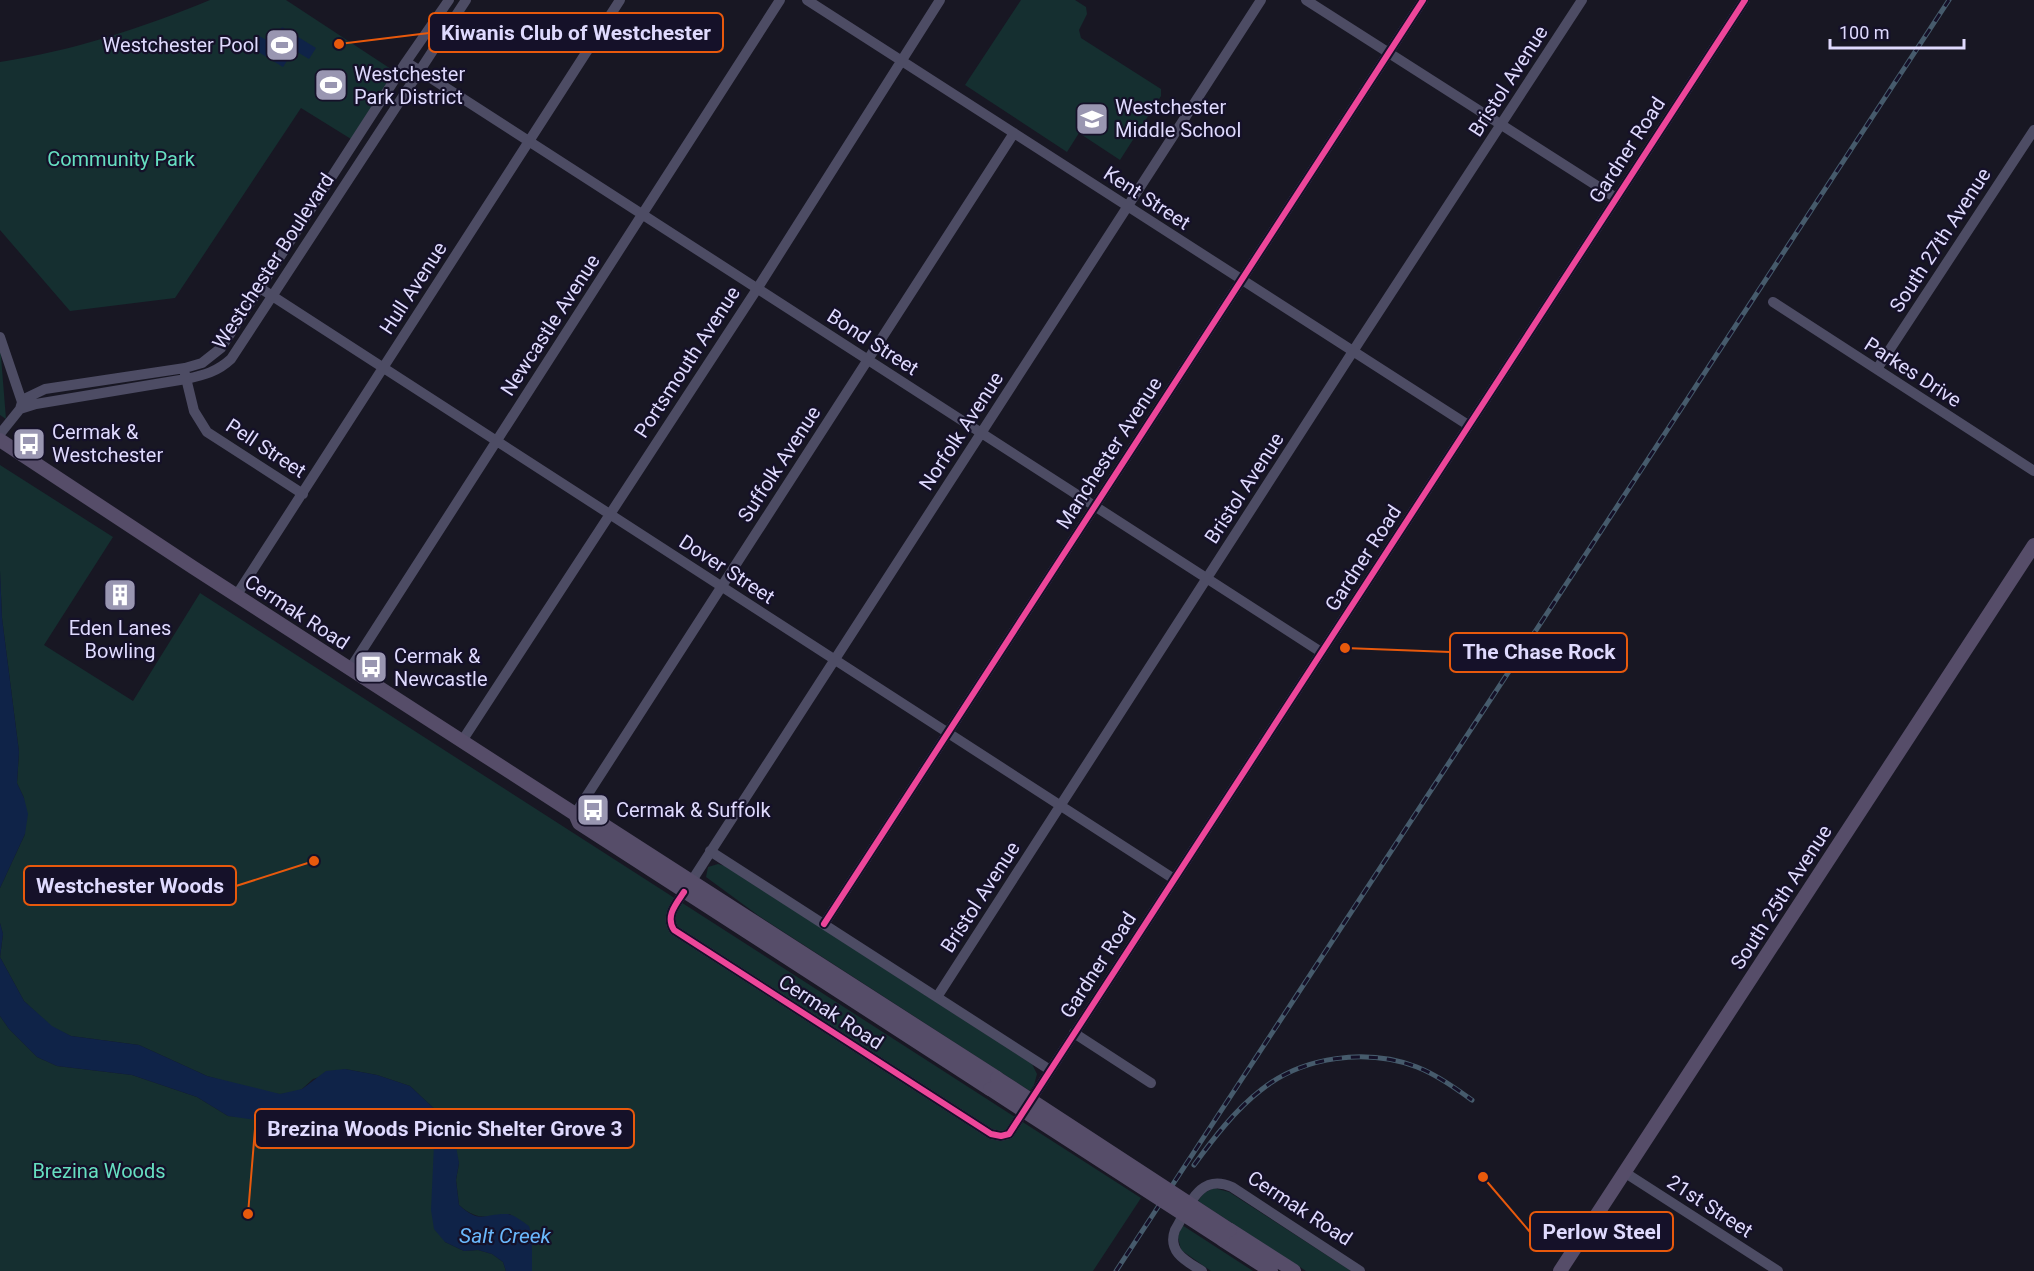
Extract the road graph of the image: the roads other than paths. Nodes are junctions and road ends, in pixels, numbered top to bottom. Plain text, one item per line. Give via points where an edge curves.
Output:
1 (449, 0) edge
2 (466, 0) edge
3 (620, 0) edge
4 (780, 0) edge
5 (807, 0) edge
6 (940, 0) edge
7 (1261, 0) edge
8 (1306, 0) edge
9 (1423, 0) edge
10 (1582, 0) edge
11 (1745, 0) edge
12 (1389, 53) junction
13 (901, 60) junction
14 (406, 62) junction
15 (418, 70) junction
16 (1501, 125) junction
17 (2034, 130) edge
18 (1014, 133) junction
19 (529, 142) junction
20 (1616, 198) junction
21 (1128, 207) junction
22 (642, 214) junction
23 (1242, 280) junction
24 (260, 288) junction
25 (757, 289) junction
26 (273, 296) junction
27 (1773, 302) dead end
28 (0, 337) edge
29 (1353, 351) junction
30 (868, 360) junction
31 (183, 368) junction
32 (384, 368) junction
33 (1876, 369) junction
34 (186, 380) junction
35 (21, 404) junction
36 (1468, 425) junction
37 (981, 433) junction
38 (0, 434) edge
39 (0, 440) edge
40 (496, 441) junction
41 (2034, 471) edge
42 (303, 494) junction
43 (1094, 507) junction
44 (609, 514) junction
45 (2034, 545) edge
46 (1207, 579) junction
47 (721, 586) junction
48 (236, 596) junction
49 (1321, 652) junction
50 (835, 660) junction
51 (350, 669) junction
52 (948, 733) junction
53 (462, 741) junction
54 (1060, 806) junction
55 (575, 814) junction
56 (710, 851) junction
57 (1174, 879) junction
58 (688, 887) junction
59 (824, 924) junction
60 (937, 997) junction
61 (1074, 1033) junction
62 (1050, 1070) junction
63 (1151, 1083) dead end
64 (1009, 1134) joint
65 (1624, 1172) junction
66 (1227, 1235) junction
67 (1202, 1271) edge
68 (1271, 1271) edge
69 (1294, 1271) edge
70 (1360, 1271) edge
71 (1560, 1271) edge
72 (1778, 1271) edge

1 - 14 street, Westchester Boulevard
2 - 15 street, Westchester Boulevard
3 - 19 street, Hull Avenue
4 - 22 street, Newcastle Avenue
5 - 13 street, Kent Street
6 - 13 street, Portsmouth Avenue
7 - 21 street, Norfolk Avenue
8 - 12 street
9 - 12 street, Manchester Avenue
10 - 16 street, Bristol Avenue
11 - 20 street, Gardner Road
12 - 16 street
12 - 23 street, Manchester Avenue
13 - 18 street, Kent Street
13 - 25 street, Portsmouth Avenue
14 - 15 street, Bond Street
14 - 24 street, Westchester Boulevard
15 - 19 street, Bond Street
15 - 26 street, Westchester Boulevard
16 - 20 street
16 - 29 street, Bristol Avenue
17 - 33 street, South 27th Avenue
18 - 21 street, Kent Street
18 - 30 street, Suffolk Avenue
19 - 22 street, Bond Street
19 - 32 street, Hull Avenue
20 - 36 street, Gardner Road
21 - 23 street, Kent Street
21 - 37 street, Norfolk Avenue
22 - 25 street, Bond Street
22 - 40 street, Newcastle Avenue
23 - 29 street, Kent Street
23 - 43 street, Manchester Avenue
24 - 26 street, Dover Street
24 - 31 street, Westchester Boulevard via 221,348 201,363
25 - 30 street, Bond Street
25 - 44 street, Portsmouth Avenue
26 - 32 street, Dover Street
26 - 34 street, Westchester Boulevard via 231,360 209,374
27 - 33 street, Parkes Drive
28 - 35 street
29 - 36 street, Kent Street
29 - 46 street, Bristol Avenue
30 - 37 street, Bond Street
30 - 47 street, Suffolk Avenue
31 - 34 street, Pell Street
31 - 35 street, Westchester Boulevard via 45,389
32 - 40 street, Dover Street
32 - 42 street, Hull Avenue
33 - 41 street, Parkes Drive
34 - 35 street, Westchester Boulevard
34 - 42 street, Pell Street via 194,411 207,432
35 - 38 street
36 - 49 street, Gardner Road
37 - 43 street, Bond Street
37 - 50 street, Norfolk Avenue
39 - 48 main road, Cermak Road
40 - 44 street, Dover Street
40 - 51 street, Newcastle Avenue
42 - 48 street, Hull Avenue
43 - 46 street, Bond Street
43 - 52 street, Manchester Avenue
44 - 47 street, Dover Street
44 - 53 street, Portsmouth Avenue
45 - 65 main road, South 25th Avenue
46 - 49 street, Bond Street
46 - 54 street, Bristol Avenue
47 - 50 street, Dover Street
47 - 55 street, Suffolk Avenue
48 - 51 main road, Cermak Road
49 - 57 street, Gardner Road
50 - 52 street, Dover Street
50 - 56 street, Norfolk Avenue
51 - 53 main road, Cermak Road
52 - 54 street, Dover Street
52 - 59 street, Manchester Avenue
53 - 55 main road, Cermak Road
54 - 57 street, Dover Street
54 - 60 street, Bristol Avenue
55 - 58 main road, Cermak Road via 585,813
56 - 58 street, Norfolk Avenue
56 - 59 street
57 - 61 street, Gardner Road
58 - 64 street, Cermak Road via 671,914 674,930 991,1134
58 - 66 main road, Cermak Road, bridge
59 - 60 street
60 - 62 street
61 - 62 street, Gardner Road
61 - 63 street
62 - 64 street, Gardner Road
65 - 71 main road, South 25th Avenue
65 - 72 street, 21st Street
66 - 68 main road, Cermak Road
66 - 69 main road, Cermak Road
67 - 70 street, Cermak Road via 1178,1254 1172,1237 1200,1189 1219,1182

